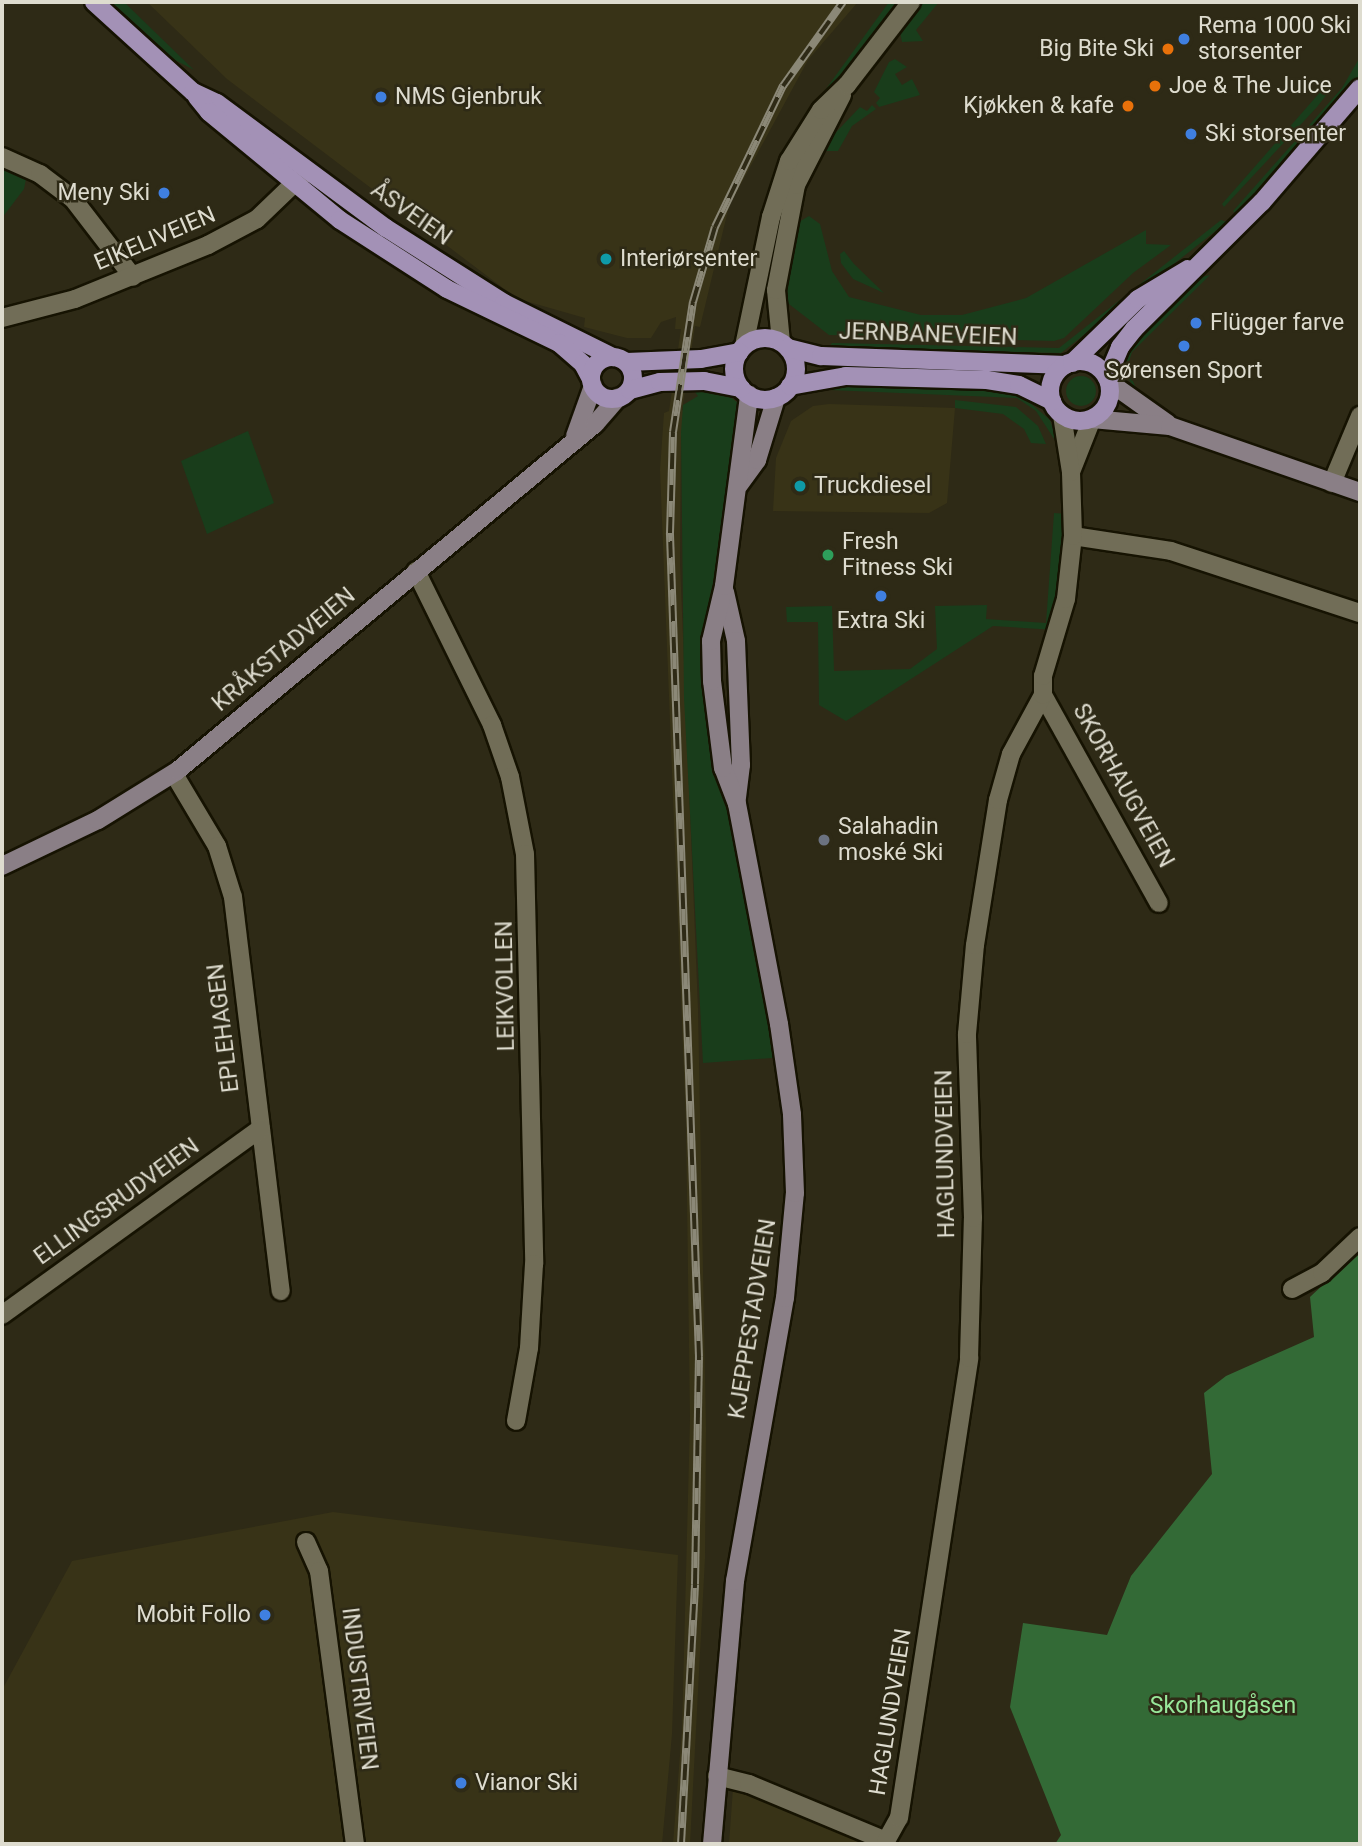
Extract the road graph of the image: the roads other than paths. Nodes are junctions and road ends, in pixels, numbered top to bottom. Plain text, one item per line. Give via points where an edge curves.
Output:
1 (94, 2) edge
2 (911, 2) edge
3 (847, 85) junction
4 (1360, 88) edge
5 (2, 157) edge
6 (301, 177) junction
7 (1194, 266) junction
8 (133, 277) junction
9 (2, 318) edge
10 (784, 345) junction
11 (741, 349) junction
12 (620, 359) junction
13 (1069, 364) junction
14 (1108, 380) junction
15 (592, 383) junction
16 (790, 386) junction
17 (745, 392) junction
18 (624, 394) junction
19 (776, 398) junction
20 (1057, 408) junction
21 (1360, 416) edge
22 (1093, 419) junction
23 (1170, 426) junction
24 (575, 436) junction
25 (1071, 472) junction
26 (1332, 482) junction
27 (739, 485) junction
28 (1360, 492) edge
29 (1073, 536) junction
30 (416, 571) junction
31 (724, 586) junction
32 (1360, 613) edge
33 (1043, 695) junction
34 (174, 774) junction
35 (737, 804) junction
36 (2, 866) edge
37 (1158, 903) dead end
38 (261, 1128) junction
39 (1360, 1237) edge
40 (1292, 1289) dead end
41 (281, 1291) dead end
42 (2, 1315) edge
43 (516, 1421) dead end
44 (306, 1542) dead end
45 (717, 1776) junction
46 (355, 1844) edge
47 (712, 1844) edge

1 - 6 main road, ÅSVEIEN via 209,112
2 - 3 street
3 - 10 street via 796,185 776,290
3 - 11 street via 821,110 782,181
4 - 7 main road via 1262,202
5 - 8 street via 40,174 73,199
6 - 8 street, EIKELIVEIEN via 247,225
6 - 12 main road, ÅSVEIEN via 463,280
6 - 15 main road, ÅSVEIEN via 340,220 447,289 559,343 583,364
7 - 13 main road via 1159,282
7 - 14 main road via 1126,338
8 - 9 street, EIKELIVEIEN
10 - 11 main road via 765,338
10 - 13 main road, JERNBANEVEIEN via 821,356
10 - 16 main road via 796,367
11 - 12 main road via 701,359
11 - 17 main road via 734,371
12 - 15 main road via 600,361
12 - 18 main road via 633,372
13 - 14 main road via 1088,362
13 - 20 main road via 1051,384
14 - 22 main road via 1108,403
14 - 23 main road
15 - 18 main road via 601,396
15 - 24 main road, KRÅKSTADVEIEN
16 - 19 main road
16 - 20 main road, JERNBANEVEIEN via 846,376 987,380 1018,385
17 - 18 main road via 704,381 660,382
17 - 19 main road
17 - 27 main road, KJEPPESTADVEIEN
18 - 24 main road, KRÅKSTADVEIEN
19 - 27 main road, KJEPPESTADVEIEN via 757,460
20 - 22 main road via 1077,421
20 - 25 street, HAGLUNDVEIEN
21 - 26 street
22 - 23 main road
22 - 25 street, HAGLUNDVEIEN
23 - 26 main road
24 - 30 main road, KRÅKSTADVEIEN
25 - 29 street, HAGLUNDVEIEN
26 - 28 main road
27 - 31 main road, KJEPPESTADVEIEN
29 - 32 street via 1171,551
29 - 33 street, HAGLUNDVEIEN via 1066,599 1043,676
30 - 34 main road, KRÅKSTADVEIEN
30 - 43 street, LEIKVOLLEN via 492,725 510,777 526,853 534,1264 529,1348
31 - 35 main road, KJEPPESTADVEIEN via 736,641 741,765
31 - 35 main road, KJEPPESTADVEIEN via 711,640 712,681 723,768
33 - 37 street, SKORHAUGVEIEN
33 - 45 street, HAGLUNDVEIEN via 1010,754 975,945 967,1034 973,1218 969,1358 899,1818 886,1842 750,1784
34 - 36 main road, KRÅKSTADVEIEN via 98,820
34 - 38 street, EPLEHAGEN via 217,846 233,897
35 - 45 main road, KJEPPESTADVEIEN via 785,1057 795,1193 785,1298 739,1551
38 - 41 street, EPLEHAGEN
38 - 42 street, ELLINGSRUDVEIEN
39 - 40 street via 1322,1273
44 - 46 street, INDUSTRIVEIEN via 319,1571
45 - 47 main road, KJEPPESTADVEIEN

